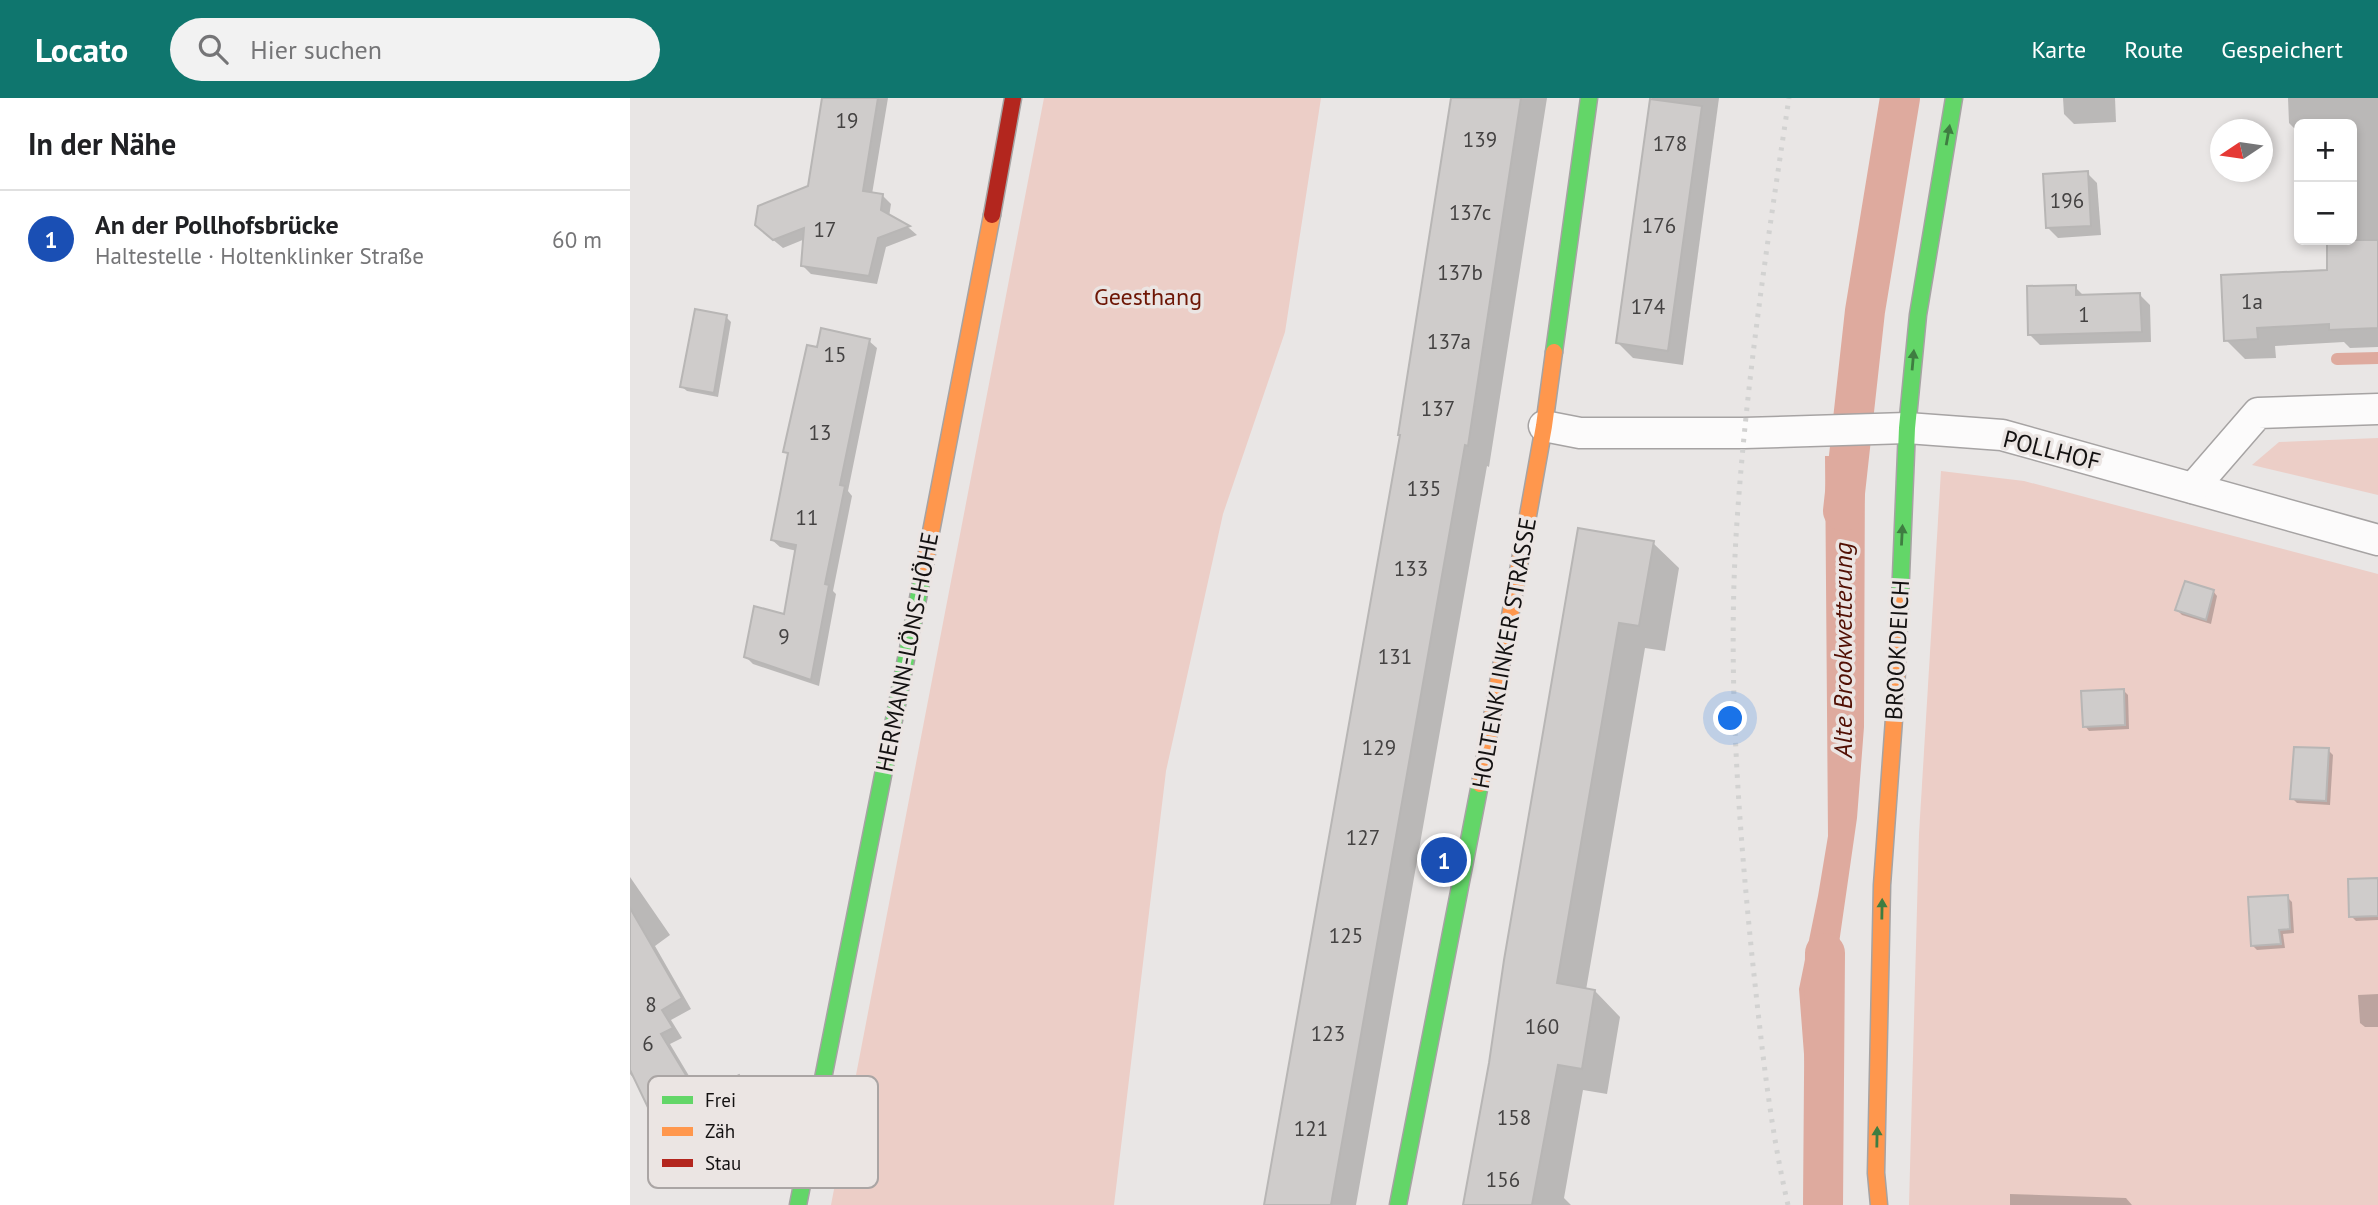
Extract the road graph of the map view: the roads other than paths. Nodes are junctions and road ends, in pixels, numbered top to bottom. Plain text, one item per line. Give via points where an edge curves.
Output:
1 (1013, 98) edge
2 (1589, 98) edge
3 (1954, 98) edge
4 (2378, 409) edge
5 (1544, 426) junction
6 (1907, 428) junction
7 (2193, 488) junction
8 (2378, 540) edge
9 (823, 1076) edge
10 (1398, 1205) edge
11 (1878, 1205) edge

1 - 9 street, HERMANN-LÖNS-HÖHE via 967,355
2 - 5 street, HOLTENKLINKER STRASSE
6 -> 3 street, BROOKDEICH via 1917,315
4 - 7 street via 2258,413
5 - 6 street, POLLHOF via 1580,433
5 - 10 street, HOLTENKLINKER STRASSE via 1465,867
6 - 7 street, POLLHOF via 2002,435
11 -> 6 street, BROOKDEICH via 1882,885
7 - 8 street, POLLHOF

